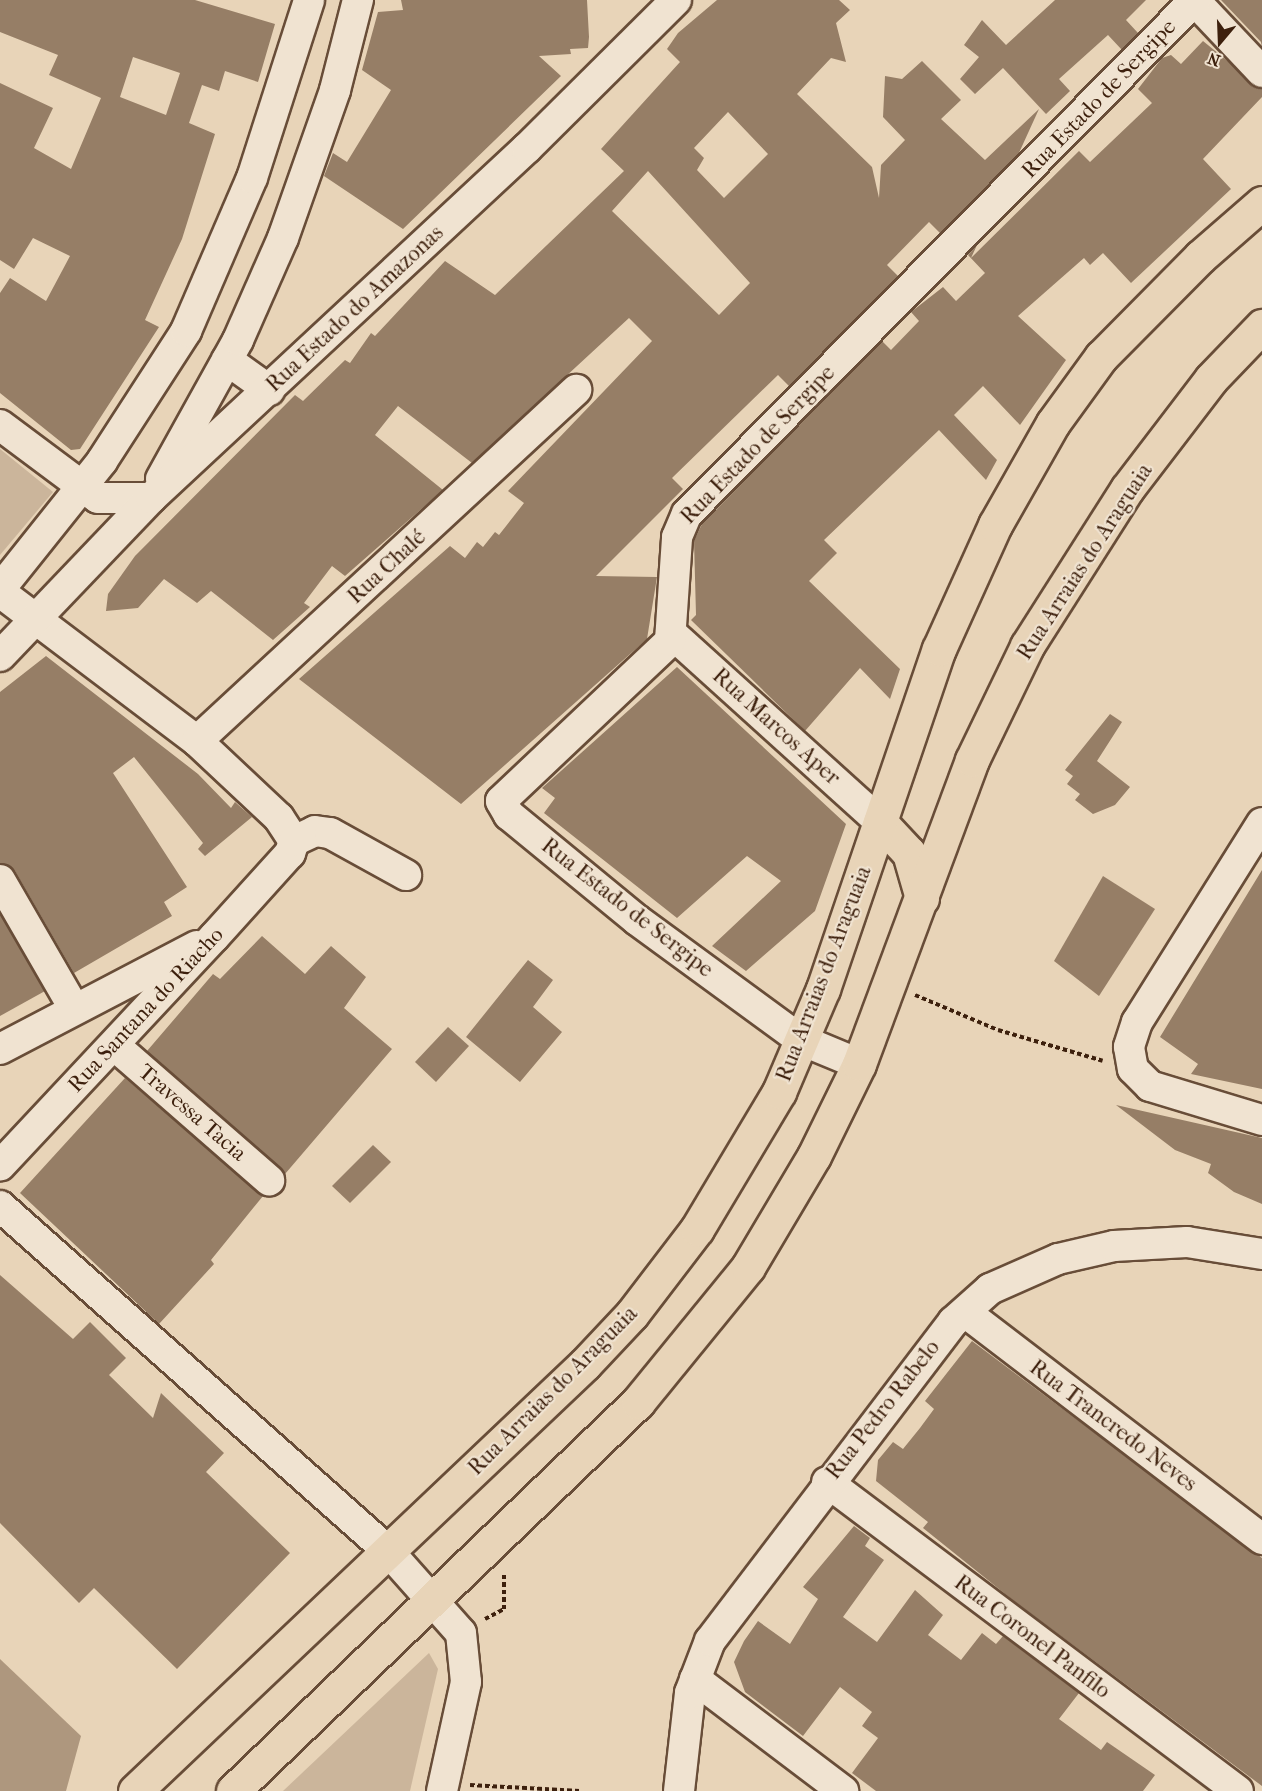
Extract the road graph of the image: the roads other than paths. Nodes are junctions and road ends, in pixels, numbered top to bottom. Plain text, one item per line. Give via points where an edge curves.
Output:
1 (309, 0) edge
2 (358, 0) edge
3 (676, 0) edge
4 (1194, 0) edge
5 (1262, 72) edge
6 (1262, 204) edge
7 (1262, 326) edge
8 (227, 360) junction
9 (269, 390) junction
10 (576, 390) dead end
11 (0, 426) edge
12 (82, 489) junction
13 (151, 498) junction
14 (0, 590) edge
15 (37, 620) junction
16 (671, 633) junction
17 (0, 656) edge
18 (197, 741) junction
19 (880, 822) junction
20 (1262, 823) edge
21 (292, 847) junction
22 (406, 875) dead end
23 (0, 880) edge
24 (922, 898) junction
25 (214, 937) junction
26 (74, 1008) junction
27 (801, 1040) junction
28 (114, 1045) junction
29 (0, 1049) edge
30 (859, 1064) junction
31 (1262, 1120) edge
32 (0, 1166) edge
33 (269, 1180) dead end
34 (0, 1206) edge
35 (1262, 1254) edge
36 (965, 1312) junction
37 (827, 1482) junction
38 (1262, 1539) edge
39 (389, 1552) junction
40 (434, 1597) junction
41 (695, 1679) junction
42 (443, 1788) edge
43 (135, 1791) edge
44 (233, 1791) edge
45 (679, 1791) edge
46 (843, 1791) edge
47 (1238, 1791) edge

1 - 12 street via 289,74 213,271 159,376
2 - 8 street via 313,157
3 - 9 street, Rua Estado do Amazonas
4 - 5 street
4 - 16 street, Rua Estado de Sergipe via 687,514 676,537
6 - 19 main road, Rua Arraias do Araguaia via 1200,257 1101,357 1053,423 995,525 939,649
7 - 24 main road, Rua Arraias do Araguaia via 1211,379 1127,489 1027,646 972,760
8 - 9 street
8 - 13 street
9 - 13 street, Rua Estado do Amazonas
10 - 18 street, Rua Chalé
11 - 12 street
12 - 13 street via 98,498
12 - 14 street
13 - 15 street, Rua Estado do Amazonas
14 - 15 street
15 - 17 street, Rua Estado do Amazonas
15 - 18 street
16 - 19 street, Rua Marcos Aper
16 - 27 street, Rua Estado de Sergipe via 658,657 514,786 501,804 637,920
18 - 21 street via 279,818
19 - 24 main road via 909,853
19 - 27 main road, Rua Arraias do Araguaia
20 - 31 street via 1137,1022 1129,1047 1133,1069 1150,1086
21 - 22 street via 315,831 330,832
21 - 25 street, Rua Santana do Riacho
23 - 26 street
24 - 30 main road, Rua Arraias do Araguaia
25 - 26 street
25 - 28 street, Rua Santana do Riacho
26 - 29 street
27 - 30 street, Rua Estado de Sergipe
27 - 39 main road, Rua Arraias do Araguaia via 779,1092 697,1229 632,1314
28 - 32 street, Rua Santana do Riacho
28 - 33 street, Travessa Tacia
30 - 40 main road, Rua Arraias do Araguaia via 814,1156 748,1267 682,1353
34 - 39 street
35 - 36 street, Rua Pedro Rabelo via 1187,1242 1114,1246 1059,1258 990,1289
36 - 37 street, Rua Pedro Rabelo
36 - 38 street, Rua Trancredo Neves
37 - 41 street, Rua Pedro Rabelo via 710,1641
37 - 47 street, Rua Coronel Panfilo
39 - 40 street
39 - 43 main road, Rua Arraias do Araguaia
40 - 42 street via 461,1633 466,1682
40 - 44 main road, Rua Arraias do Araguaia
41 - 45 street, Rua Pedro Rabelo via 681,1748
41 - 46 street

